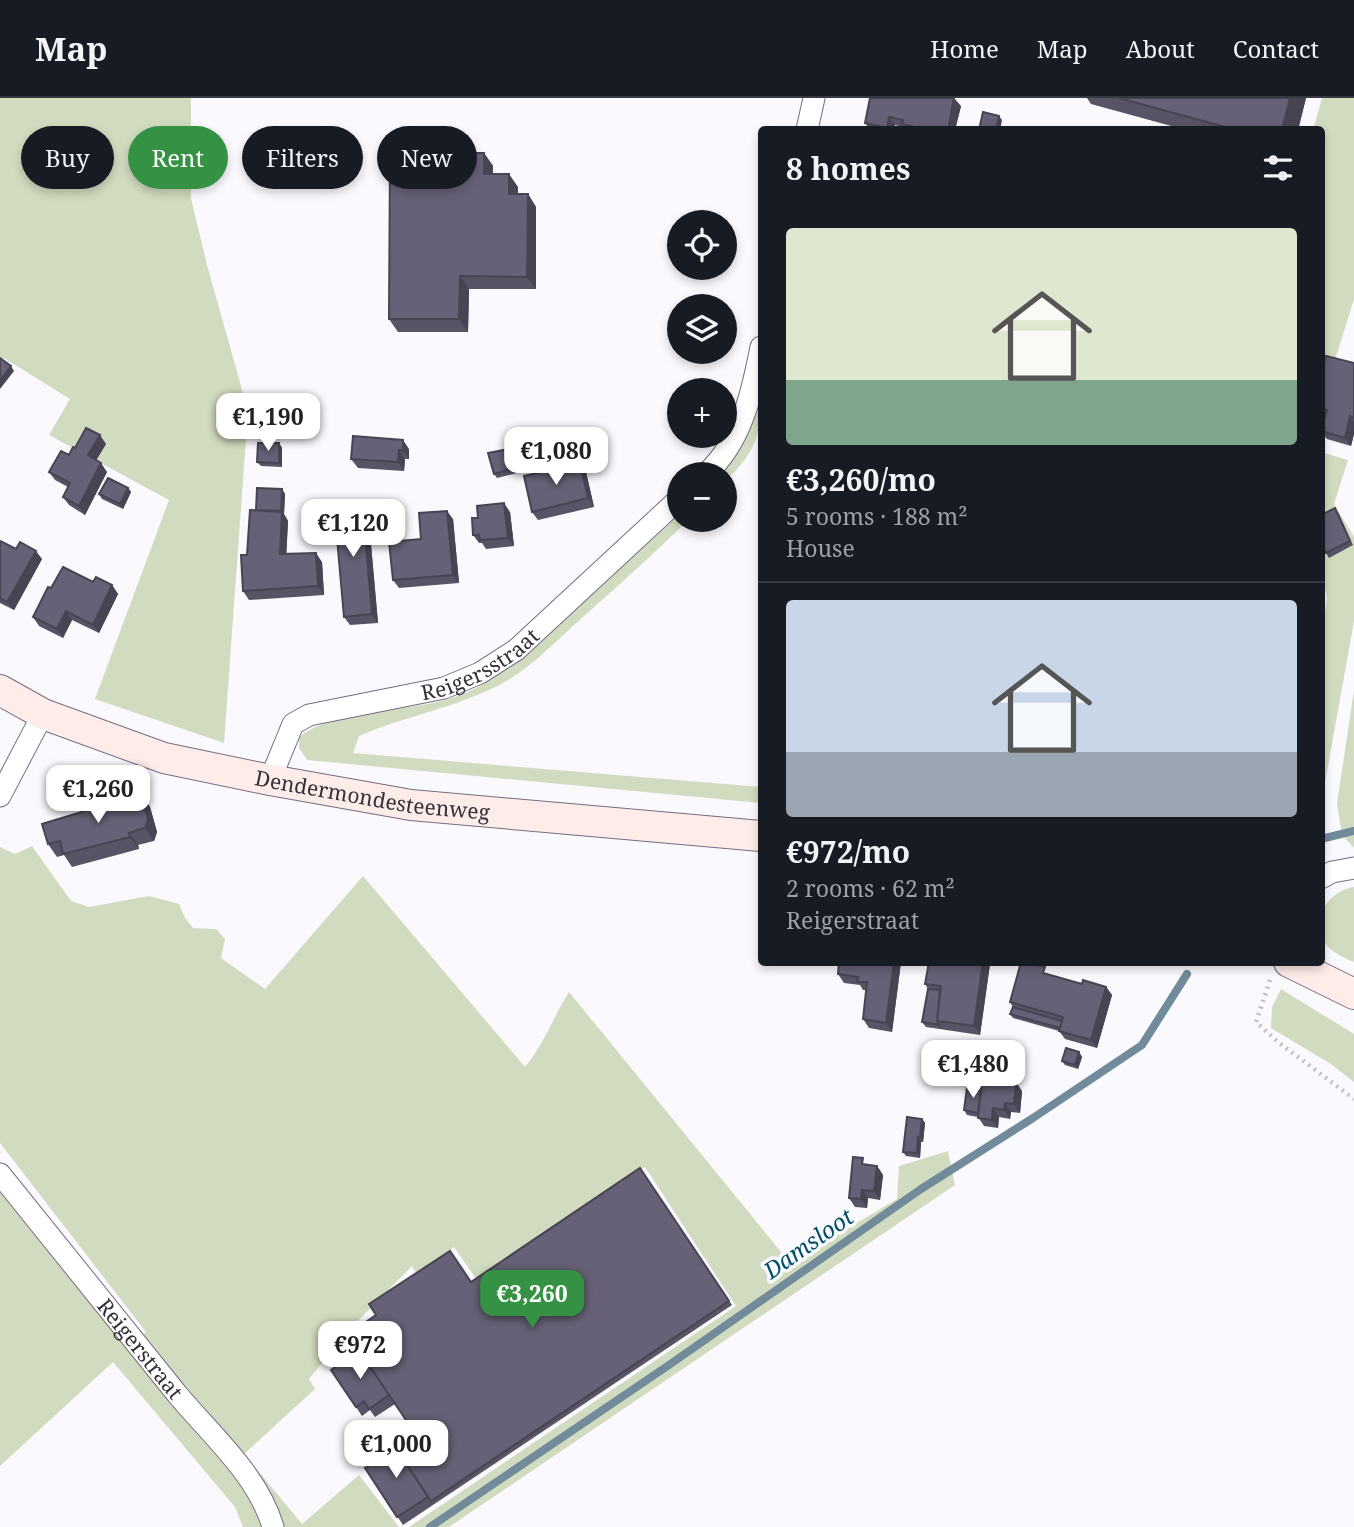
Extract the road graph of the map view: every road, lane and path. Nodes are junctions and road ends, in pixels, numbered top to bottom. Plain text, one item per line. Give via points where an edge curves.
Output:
1 (814, 98) edge
2 (808, 126) edge
3 (758, 362) edge
4 (716, 462) edge
5 (667, 510) edge
6 (0, 690) edge
7 (43, 714) junction
8 (271, 780) junction
9 (0, 796) edge
10 (758, 836) edge
11 (1354, 868) edge
12 (1325, 876) edge
13 (1280, 968) edge
14 (1354, 994) edge
15 (1354, 1100) edge
16 (0, 1174) edge
17 (274, 1527) edge

1 - 2 street
3 - 4 street via 739,429
5 - 8 street, Reigersstraat via 516,650 480,673 444,688 309,715 292,723
6 - 7 main road, Dendermondesteenweg
7 - 8 main road, Dendermondesteenweg via 164,758
7 - 9 street
8 - 10 main road, Dendermondesteenweg via 411,805
11 - 12 street
13 - 14 main road
13 - 15 path via 1256,1022
16 - 17 street, Reigerstraat via 252,1481

